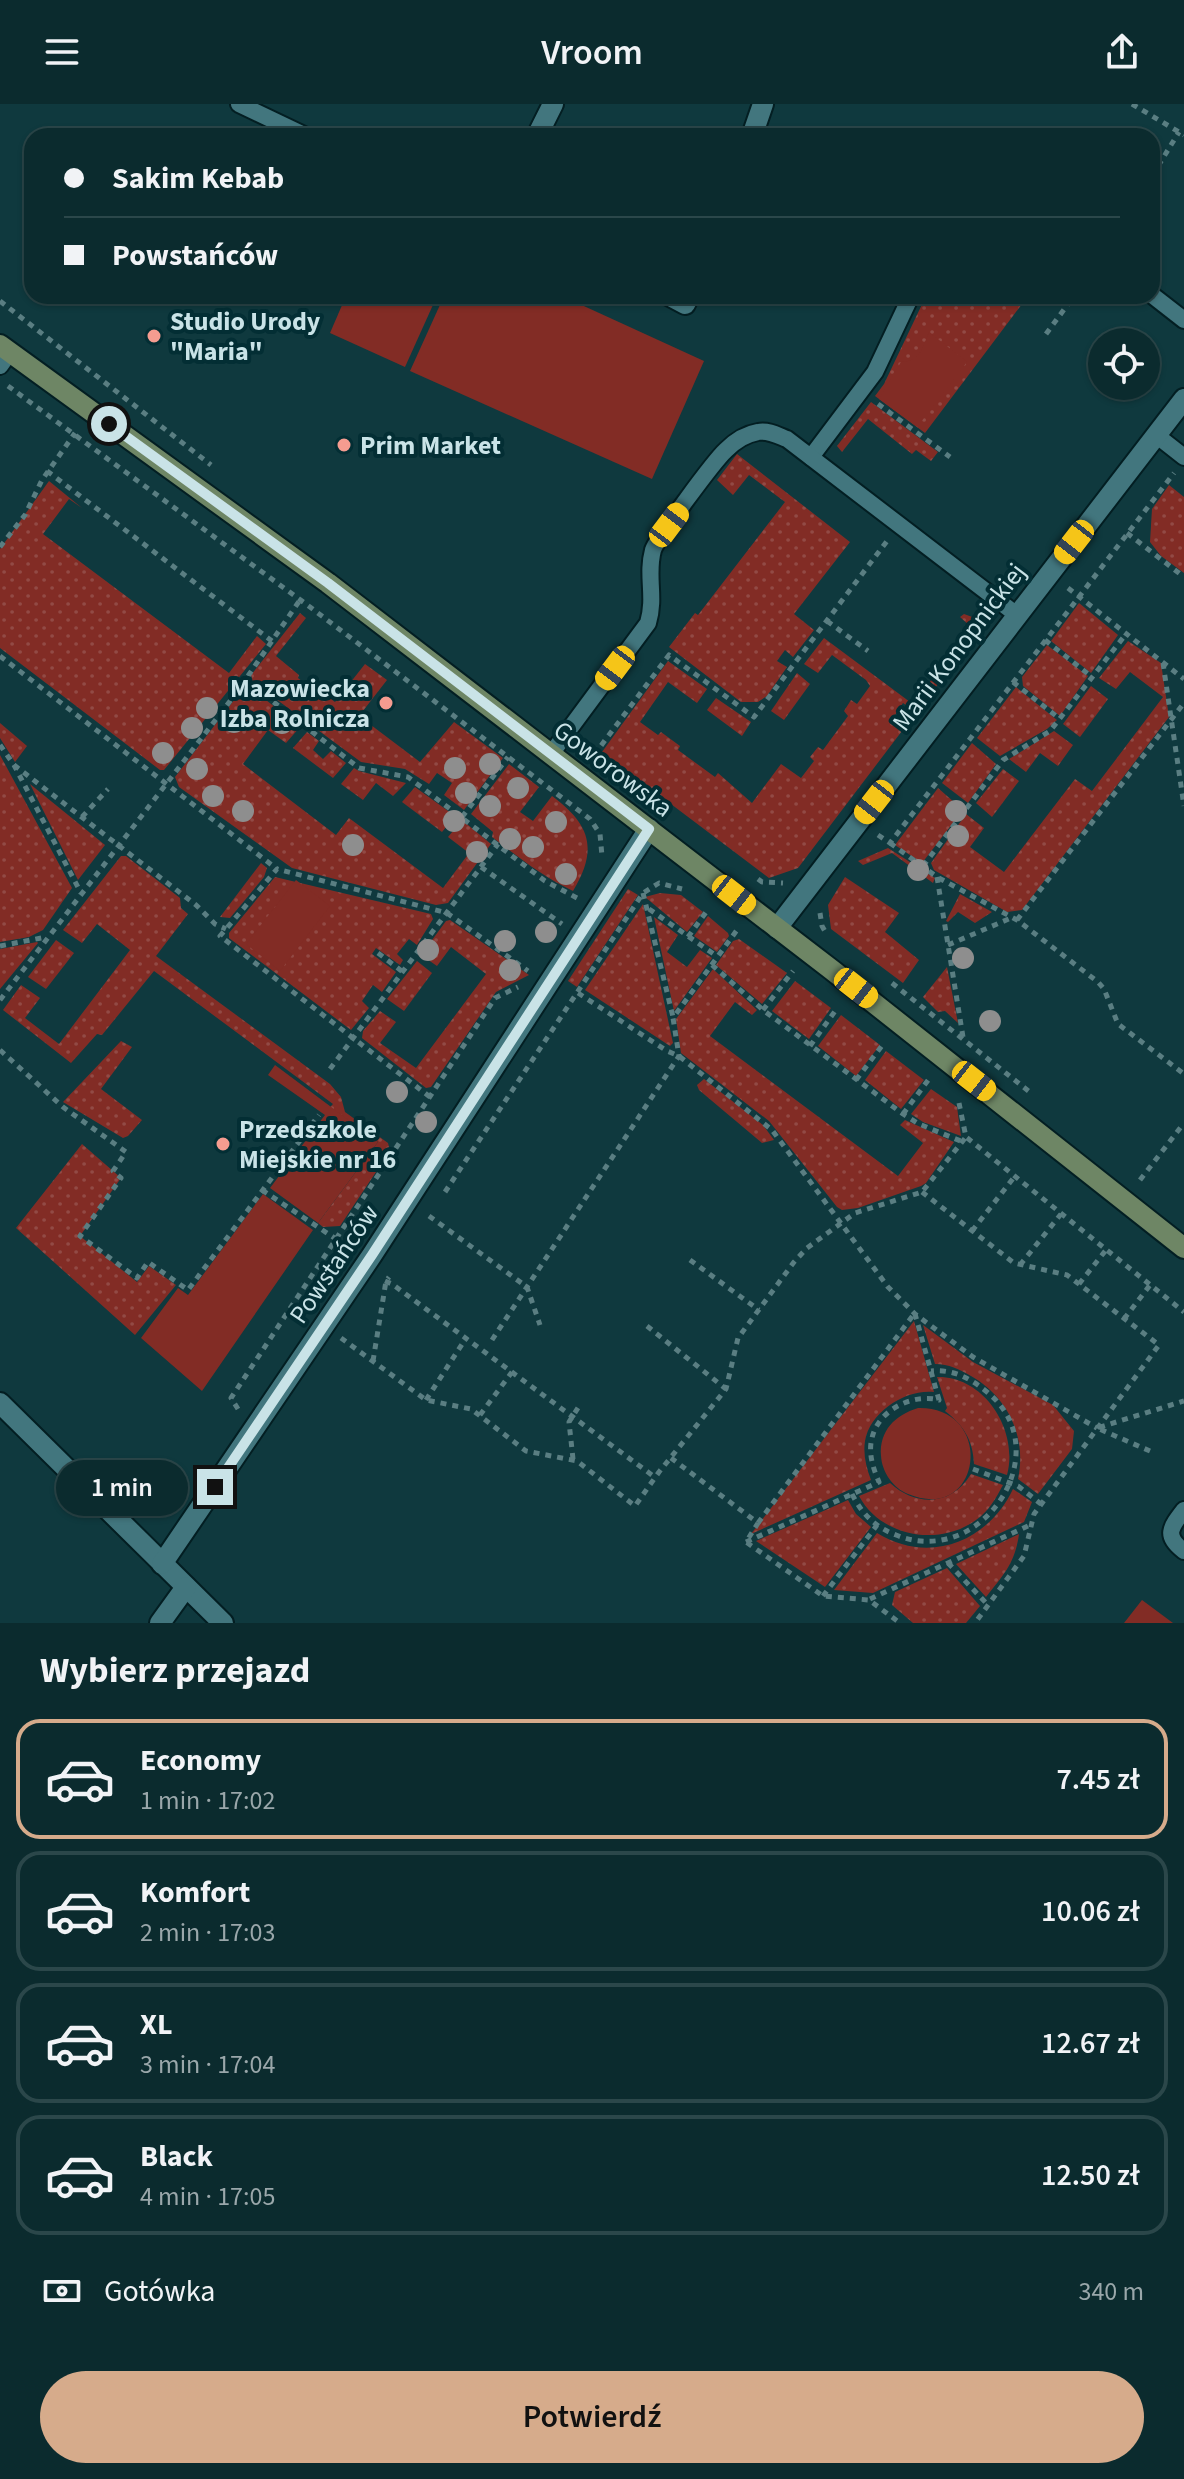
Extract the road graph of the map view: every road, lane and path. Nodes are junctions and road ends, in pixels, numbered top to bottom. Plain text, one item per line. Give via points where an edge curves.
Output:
1 (239, 104) edge
2 (553, 104) edge
3 (763, 104) edge
4 (1132, 104) edge
5 (289, 128) edge
6 (541, 128) edge
7 (755, 128) edge
8 (1181, 133) edge
9 (1160, 164) edge
10 (1160, 301) edge
11 (907, 304) edge
12 (1068, 304) edge
13 (1184, 320) edge
14 (1046, 334) dead end
15 (3, 354) edge
16 (0, 382) edge
17 (861, 391) junction
18 (1184, 399) edge
19 (75, 433) junction
20 (1156, 435) junction
21 (811, 457) junction
22 (950, 457) dead end
23 (1179, 464) edge
24 (47, 471) junction
25 (900, 523) junction
26 (1127, 533) junction
27 (0, 547) edge
28 (1049, 573) junction
29 (1184, 577) edge
30 (1078, 596) junction
31 (300, 600) junction
32 (1017, 615) junction
33 (827, 621) junction
34 (1126, 634) junction
35 (1045, 640) junction
36 (272, 641) junction
37 (868, 651) dead end
38 (0, 656) edge
39 (1163, 662) junction
40 (1092, 677) junction
41 (1184, 679) edge
42 (245, 680) junction
43 (1013, 682) junction
44 (1184, 703) edge
45 (1060, 719) junction
46 (1172, 719) junction
47 (0, 745) edge
48 (551, 754) junction
49 (594, 755) dead end
50 (508, 757) junction
51 (14, 765) junction
52 (166, 782) junction
53 (108, 789) dead end
54 (1184, 806) edge
55 (82, 817) junction
56 (462, 817) junction
57 (649, 829) junction
58 (874, 832) dead end
59 (890, 843) junction
60 (498, 844) junction
61 (117, 845) junction
62 (923, 866) junction
63 (481, 867) junction
64 (599, 867) dead end
65 (277, 869) junction
66 (750, 873) dead end
67 (792, 877) dead end
68 (937, 877) junction
69 (588, 887) dead end
70 (81, 893) junction
71 (643, 893) junction
72 (689, 894) dead end
73 (580, 899) junction
74 (699, 901) dead end
75 (823, 902) dead end
76 (648, 908) junction
77 (709, 908) junction
78 (447, 913) junction
79 (718, 916) dead end
80 (1014, 919) junction
81 (728, 923) dead end
82 (564, 925) junction
83 (777, 928) junction
84 (226, 929) junction
85 (737, 930) junction
86 (47, 937) junction
87 (556, 937) dead end
88 (688, 937) junction
89 (748, 938) dead end
90 (837, 942) dead end
91 (948, 945) junction
92 (0, 946) edge
93 (378, 953) dead end
94 (718, 957) junction
95 (781, 963) dead end
96 (712, 965) junction
97 (793, 971) junction
98 (403, 972) junction
99 (805, 981) dead end
100 (890, 982) dead end
101 (578, 993) junction
102 (827, 998) dead end
103 (0, 1000) edge
104 (838, 1007) junction
105 (763, 1010) junction
106 (849, 1016) dead end
107 (673, 1018) junction
108 (872, 1034) dead end
109 (353, 1038) junction
110 (963, 1038) junction
111 (884, 1043) junction
112 (810, 1046) junction
113 (0, 1050) edge
114 (895, 1052) dead end
115 (679, 1056) junction
116 (330, 1069) dead end
117 (918, 1070) dead end
118 (1184, 1074) edge
119 (929, 1079) junction
120 (856, 1080) junction
121 (940, 1088) dead end
122 (1034, 1095) dead end
123 (950, 1096) dead end
124 (430, 1097) junction
125 (903, 1114) junction
126 (319, 1115) dead end
127 (1184, 1123) edge
128 (964, 1140) junction
129 (1128, 1170) dead end
130 (1015, 1176) junction
131 (1140, 1180) junction
132 (1151, 1188) dead end
133 (262, 1190) junction
134 (922, 1192) junction
135 (1061, 1214) junction
136 (429, 1216) junction
137 (842, 1222) junction
138 (422, 1227) dead end
139 (972, 1231) junction
140 (336, 1239) junction
141 (1184, 1248) edge
142 (1106, 1250) junction
143 (690, 1260) dead end
144 (1020, 1265) junction
145 (393, 1271) dead end
146 (383, 1282) junction
147 (1079, 1284) junction
148 (1150, 1285) junction
149 (527, 1287) junction
150 (759, 1310) junction
151 (1184, 1312) edge
152 (915, 1314) junction
153 (1124, 1319) junction
154 (349, 1325) dead end
155 (540, 1325) dead end
156 (647, 1326) dead end
157 (340, 1338) junction
158 (466, 1338) junction
159 (492, 1340) dead end
160 (332, 1350) dead end
161 (373, 1361) junction
162 (931, 1371) junction
163 (512, 1372) junction
164 (726, 1389) junction
165 (426, 1400) junction
166 (1184, 1401) edge
167 (0, 1403) edge
168 (581, 1403) dead end
169 (480, 1415) junction
170 (572, 1416) junction
171 (231, 1422) dead end
172 (1097, 1428) junction
173 (1150, 1451) dead end
174 (671, 1458) junction
175 (573, 1459) junction
176 (973, 1469) dead end
177 (656, 1478) junction
178 (1009, 1482) junction
179 (852, 1494) junction
180 (1041, 1504) junction
181 (1184, 1510) edge
182 (758, 1523) junction
183 (877, 1525) junction
184 (1030, 1525) junction
185 (746, 1542) junction
186 (1184, 1551) edge
187 (948, 1563) junction
188 (162, 1564) junction
189 (186, 1587) junction
190 (823, 1596) junction
191 (869, 1600) junction
192 (988, 1605) junction
193 (160, 1623) edge
194 (223, 1623) edge
195 (900, 1623) edge
196 (975, 1623) edge

1 - 5 lane
2 - 6 street
3 - 7 street
4 - 8 path
8 - 9 path
10 - 13 lane
11 - 17 lane via 883,359
12 - 14 path
15 - 48 street, Goworowska via 328,583
16 - 19 path
17 - 21 lane
17 - 22 path
18 - 20 street, Marii Konopnickiej
19 - 24 path
19 - 31 path
20 - 23 lane
20 - 28 street, Marii Konopnickiej
21 - 25 lane
21 - 48 lane via 770,432 742,438 723,452 655,545 648,623
23 - 26 path
24 - 27 path via 25,515
24 - 36 path
25 - 32 lane
25 - 33 path
26 - 29 path
26 - 30 path
28 - 30 path
28 - 32 street, Marii Konopnickiej
30 - 34 path
30 - 35 path
31 - 36 path
31 - 50 path
32 - 83 street, Marii Konopnickiej
33 - 37 path
33 - 49 path via 754,717 669,655
34 - 39 path
34 - 40 path
35 - 40 path
35 - 43 path
36 - 42 path
38 - 52 path
39 - 41 path
39 - 46 path
40 - 45 path
42 - 52 path
42 - 56 path via 359,768 408,777
43 - 45 path
43 - 59 path
44 - 46 path
45 - 62 path via 1003,760
46 - 54 path
46 - 80 path
47 - 51 path
48 - 57 street, Goworowska
50 - 56 path
50 - 64 path via 597,826
51 - 55 path
51 - 70 path
52 - 61 path
52 - 65 path
53 - 55 path
55 - 61 path
56 - 60 path
57 - 83 street, Goworowska
57 - 188 street, Powstańców via 372,1255
58 - 59 path
59 - 62 path
60 - 63 path
60 - 73 path via 545,881
61 - 70 path
61 - 84 path
62 - 68 path
63 - 78 path
63 - 82 path
65 - 78 path
65 - 84 path
66 - 67 path via 773,884
68 - 80 path
68 - 91 path
69 - 73 path
70 - 86 path
71 - 72 path via 664,883
71 - 76 path
71 - 101 path
73 - 82 path
74 - 77 path
75 - 90 path via 822,926
76 - 88 path
76 - 107 path
77 - 79 path
77 - 88 path
78 - 98 path
78 - 124 path via 532,974 495,998
80 - 91 path
80 - 118 path via 1098,982 1118,1024
81 - 85 path
82 - 87 path
83 - 141 street, Goworowska
84 - 109 path via 220,936
85 - 89 path
85 - 94 path
86 - 92 path
86 - 103 path
88 - 94 path
91 - 110 path
93 - 98 path
94 - 96 path
95 - 97 path
96 - 105 path
96 - 107 path
97 - 99 path
97 - 105 path
98 - 109 path
100 - 110 path
101 - 115 path
101 - 136 path
102 - 104 path
104 - 106 path
104 - 112 path
105 - 112 path
107 - 115 path
108 - 111 path
109 - 116 path
109 - 124 path
110 - 122 path
111 - 114 path
111 - 120 path
112 - 120 path
113 - 133 path via 63,1107 126,1152 113,1171 121,1178 80,1236 137,1278 148,1262 188,1290
115 - 137 path via 772,1130
115 - 149 path
117 - 119 path
119 - 121 path
119 - 125 path
120 - 125 path
123 - 128 path via 961,1104
124 - 140 path
125 - 128 path
126 - 133 path
127 - 131 path
128 - 130 path
128 - 134 path
129 - 131 path
130 - 135 path
130 - 139 path
131 - 132 path
133 - 140 path
134 - 137 path
134 - 139 path
135 - 142 path
135 - 144 path
136 - 138 path
136 - 149 path
137 - 150 path via 807,1248
137 - 152 path via 888,1287
139 - 144 path
140 - 171 path via 231,1398 239,1410
142 - 147 path
142 - 148 path
143 - 150 path
144 - 147 path via 1067,1275
145 - 146 path
146 - 158 path
146 - 161 path
147 - 153 path
148 - 151 path
148 - 153 path
149 - 155 path
149 - 159 path
150 - 164 path via 734,1346
152 - 162 path
152 - 172 path via 973,1357
152 - 182 path
153 - 172 path via 1159,1345
154 - 157 path
156 - 164 path
157 - 160 path
157 - 161 path
158 - 163 path
158 - 165 path
161 - 165 path
162 - 178 path via 968,1379 1002,1408 1014,1445
162 - 179 path via 939,1400 907,1402 885,1417 871,1441 879,1482
163 - 169 path
163 - 170 path
164 - 174 path
165 - 169 path
166 - 172 path
167 - 188 street
168 - 170 path
169 - 175 path via 526,1451
170 - 175 path
170 - 177 path
172 - 173 path
172 - 180 path
174 - 177 path
174 - 182 path
175 - 177 path via 635,1506
176 - 178 path
178 - 180 path
178 - 183 path via 988,1518 954,1538 908,1540
179 - 183 path
179 - 185 path
180 - 184 path
181 - 186 lane via 1170,1535
182 - 185 path
183 - 190 path
184 - 187 path
184 - 192 path via 1024,1556
185 - 190 path
187 - 191 path
187 - 192 path
188 - 189 street
189 - 193 street
189 - 194 street
190 - 191 path
191 - 195 path
192 - 196 path

